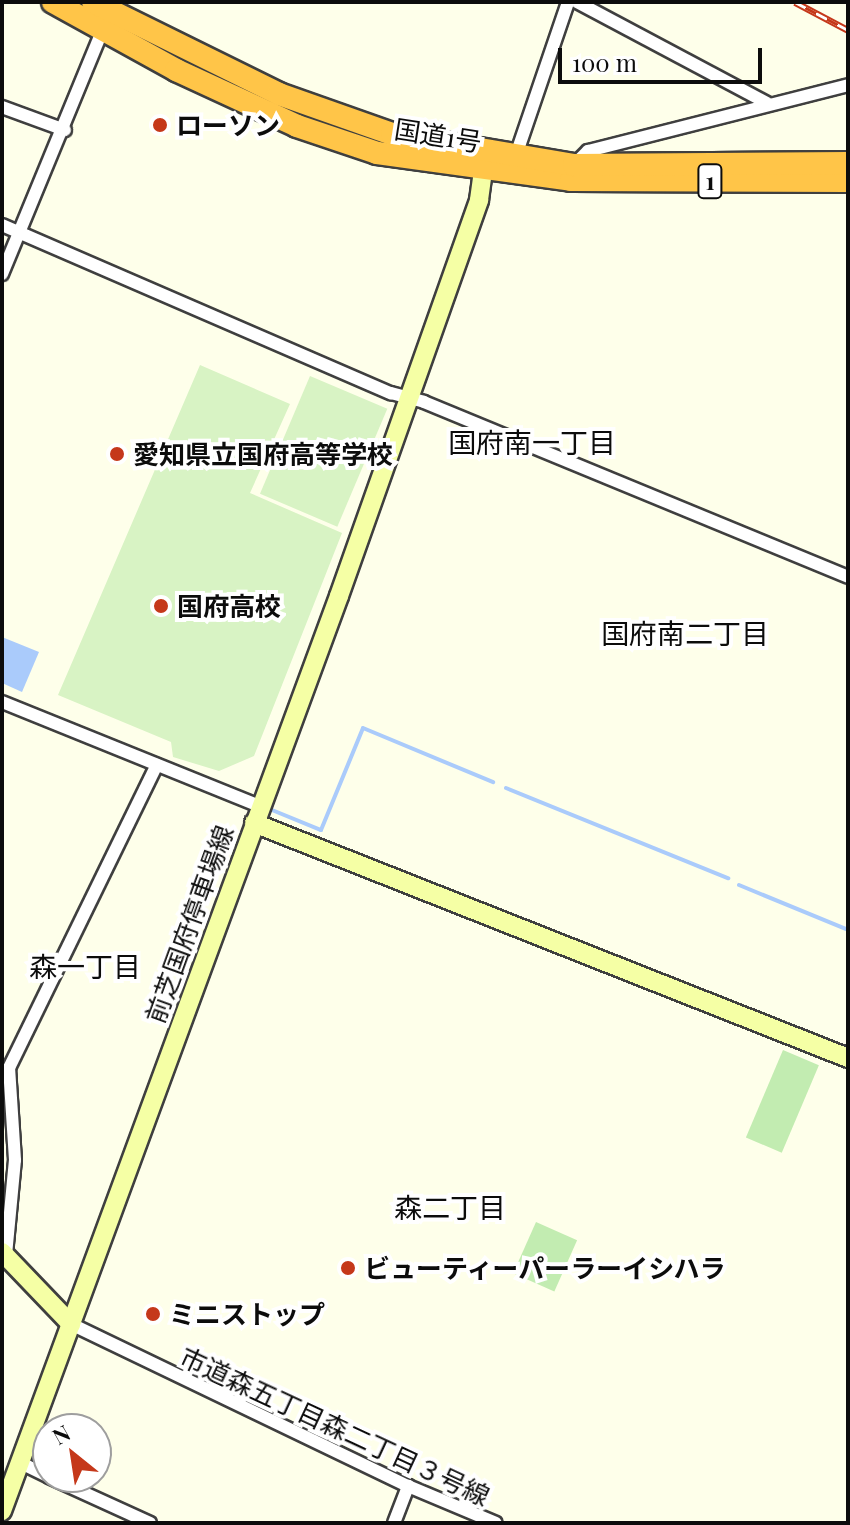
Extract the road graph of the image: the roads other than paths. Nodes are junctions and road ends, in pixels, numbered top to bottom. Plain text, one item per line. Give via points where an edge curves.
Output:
1 (53, 2) edge
2 (568, 2) edge
3 (577, 2) edge
4 (104, 12) edge
5 (848, 85) edge
6 (767, 103) junction
7 (2, 107) edge
8 (65, 130) junction
9 (515, 158) junction
10 (485, 162) junction
11 (848, 163) edge
12 (574, 165) junction
13 (848, 181) edge
14 (2, 225) edge
15 (20, 232) junction
16 (2, 274) edge
17 (408, 397) junction
18 (848, 577) edge
19 (2, 702) edge
20 (157, 765) junction
21 (257, 814) junction
22 (848, 1058) edge
23 (4, 1254) edge
24 (71, 1324) junction
25 (19, 1462) junction
26 (32, 1469) edge
27 (408, 1486) junction
28 (83, 1493) edge
29 (2, 1511) edge
30 (492, 1522) edge
31 (150, 1523) edge
32 (394, 1523) edge

1 - 4 highway, 国道1号 / 1
2 - 9 street
3 - 6 street
4 - 8 street
4 - 10 highway, 国道1号 / 1 via 343,120
5 - 6 street
6 - 12 street via 588,151
7 - 8 street
8 - 15 street
9 - 10 highway, 国道1号 / 1
9 - 12 highway, 国道1号 / 1
10 - 13 highway, 国道1号 / 1 via 631,182
10 - 17 main road via 479,200
11 - 12 highway, 国道1号 / 1
14 - 15 street
15 - 16 street
15 - 17 street
17 - 18 street
17 - 21 main road
19 - 20 street
20 - 21 street
20 - 23 street via 9,1068 15,1160
21 - 22 main road, 前芝国府停車場線
21 - 24 main road, 前芝国府停車場線
23 - 24 main road
24 - 25 main road, 前芝国府停車場線
24 - 27 street, 市道森五丁目森二丁目３号線
25 - 26 street
25 - 29 main road, 前芝国府停車場線
27 - 30 street, 市道森五丁目森二丁目３号線
27 - 32 street
28 - 31 street

